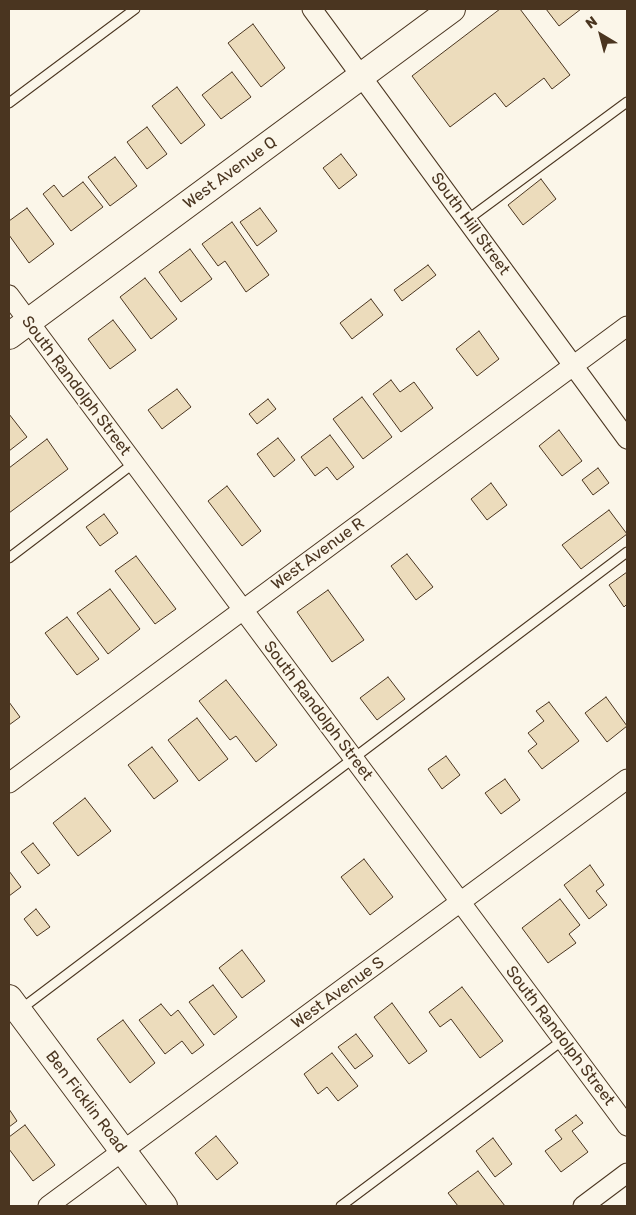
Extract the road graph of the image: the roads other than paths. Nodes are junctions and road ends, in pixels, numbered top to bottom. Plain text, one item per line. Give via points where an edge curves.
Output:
1 (134, 9) edge
2 (312, 9) edge
3 (452, 9) edge
4 (361, 76) junction
5 (627, 102) edge
6 (9, 103) edge
7 (467, 220) junction
8 (9, 295) edge
9 (627, 326) edge
10 (19, 329) edge
11 (574, 365) junction
12 (627, 439) edge
13 (134, 464) junction
14 (627, 552) edge
15 (9, 558) edge
16 (243, 610) junction
17 (354, 758) junction
18 (627, 779) edge
19 (9, 783) edge
20 (460, 902) junction
21 (14, 1005) edge
22 (563, 1040) junction
23 (627, 1126) edge
24 (123, 1151) junction
25 (627, 1174) edge
26 (48, 1206) edge
27 (164, 1206) edge
28 (341, 1206) edge
29 (583, 1206) edge

1 - 6 lane
2 - 4 street, South Hill Street
3 - 4 street, West Avenue Q
4 - 7 street, South Hill Street
4 - 10 street, West Avenue Q
5 - 7 lane
7 - 11 street, South Hill Street
8 - 10 street, South Randolph Street
9 - 11 street, West Avenue R
10 - 13 street, South Randolph Street
11 - 12 street, South Hill Street
11 - 16 street, West Avenue R
13 - 15 lane
13 - 16 street, South Randolph Street
14 - 17 lane
16 - 17 street, South Randolph Street
16 - 19 street, West Avenue R
17 - 20 street, South Randolph Street
17 - 21 lane
18 - 20 street, West Avenue S
20 - 22 street, South Randolph Street
20 - 24 street, West Avenue S
21 - 24 street, Ben Ficklin Road
22 - 23 street, South Randolph Street
22 - 28 lane
24 - 26 street, West Avenue S
24 - 27 street, Ben Ficklin Road
25 - 29 street

